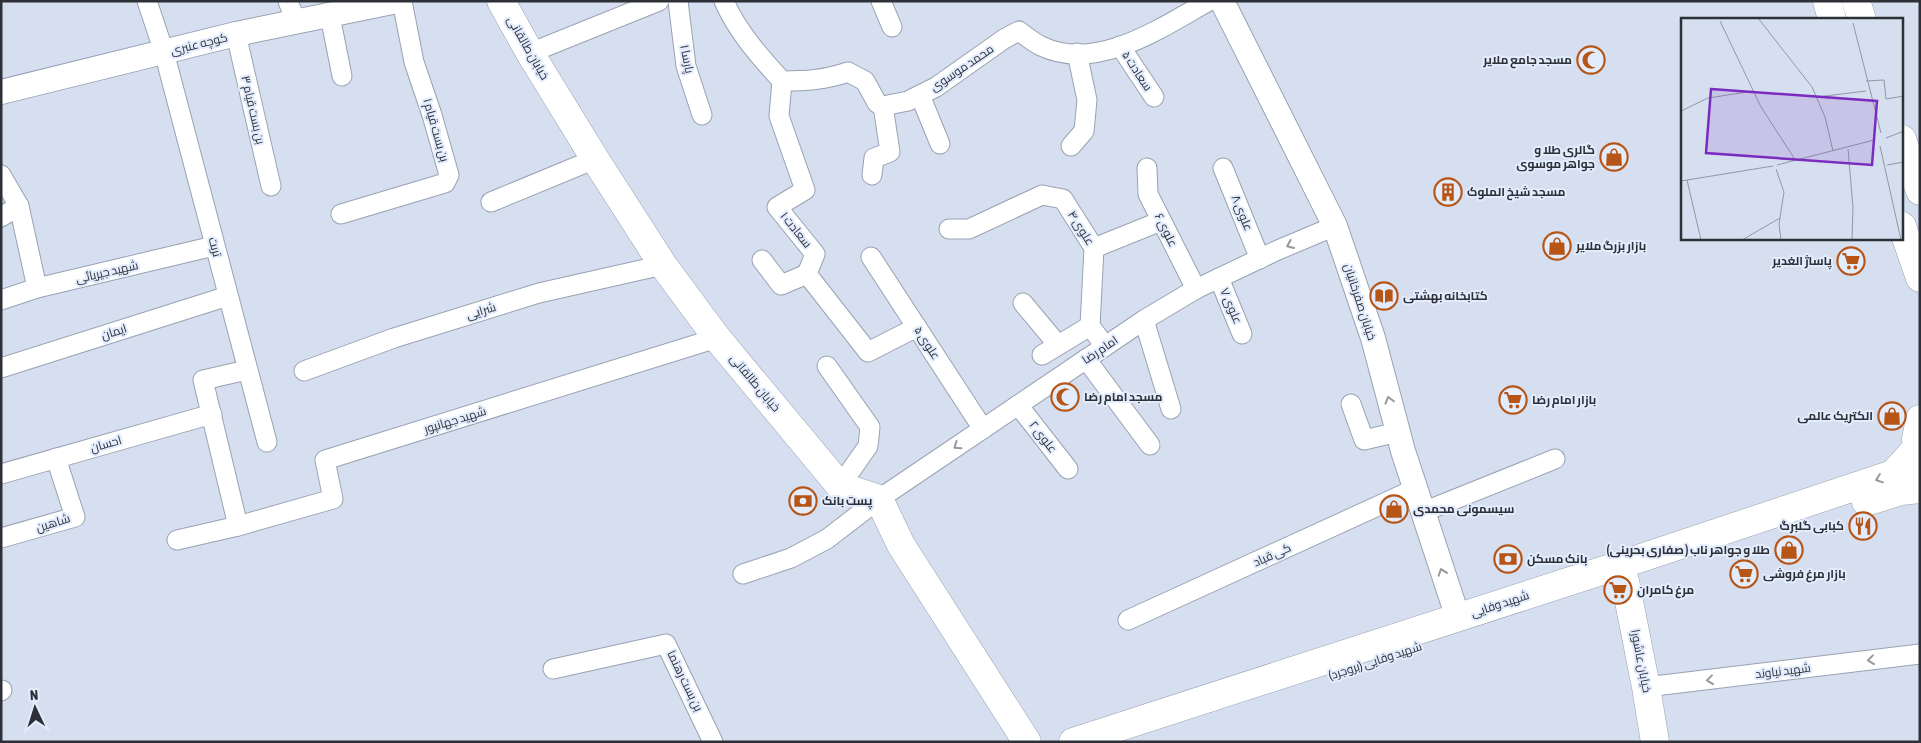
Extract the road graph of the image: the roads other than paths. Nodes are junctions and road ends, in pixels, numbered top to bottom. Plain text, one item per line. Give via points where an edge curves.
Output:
1 (147, 1) edge
2 (397, 1) edge
3 (402, 1) edge
4 (501, 1) edge
5 (659, 1) edge
6 (678, 1) edge
7 (724, 1) edge
8 (881, 1) edge
9 (1827, 1) edge
10 (1856, 1) edge
11 (1224, 3) edge
12 (292, 12) edge
13 (330, 16) junction
14 (1832, 18) edge
15 (1862, 18) edge
16 (892, 27) dead end
17 (236, 34) junction
18 (1120, 46) junction
19 (164, 52) junction
20 (530, 53) junction
21 (1077, 54) junction
22 (342, 76) dead end
23 (782, 81) junction
24 (1, 92) edge
25 (920, 95) junction
26 (1154, 97) dead end
27 (883, 106) junction
28 (702, 115) dead end
29 (940, 144) dead end
30 (1904, 144) edge
31 (1070, 146) dead end
32 (595, 159) junction
33 (1147, 168) dead end
34 (1223, 168) dead end
35 (1, 175) edge
36 (872, 175) dead end
37 (1918, 177) edge
38 (271, 186) dead end
39 (491, 202) dead end
40 (19, 206) junction
41 (341, 214) dead end
42 (1, 217) edge
43 (1161, 221) junction
44 (1335, 226) junction
45 (949, 229) dead end
46 (1904, 232) edge
47 (214, 246) junction
48 (1094, 248) junction
49 (871, 257) dead end
50 (1260, 259) junction
51 (762, 260) dead end
52 (663, 265) junction
53 (807, 274) junction
54 (1219, 278) junction
55 (1920, 278) edge
56 (37, 288) junction
57 (1196, 289) junction
58 (228, 296) junction
59 (1, 300) edge
60 (1023, 303) dead end
61 (1144, 320) junction
62 (1090, 326) junction
63 (917, 327) junction
64 (1242, 334) dead end
65 (717, 338) junction
66 (1105, 346) junction
67 (1086, 360) junction
68 (827, 366) dead end
69 (1, 368) edge
70 (247, 370) junction
71 (304, 371) dead end
72 (1351, 404) dead end
73 (1018, 405) junction
74 (1171, 410) dead end
75 (212, 414) junction
76 (1920, 419) edge
77 (983, 429) junction
78 (1398, 432) junction
79 (267, 442) dead end
80 (1150, 445) dead end
81 (1918, 457) edge
82 (56, 458) junction
83 (1555, 459) dead end
84 (1068, 469) dead end
85 (1, 474) edge
86 (840, 486) junction
87 (1920, 489) edge
88 (1415, 490) junction
89 (879, 499) junction
90 (1423, 512) junction
91 (238, 526) junction
92 (1, 538) edge
93 (177, 540) dead end
94 (743, 574) dead end
95 (1624, 581) junction
96 (1458, 618) junction
97 (1128, 620) dead end
98 (1920, 654) edge
99 (553, 669) dead end
100 (1646, 687) junction
101 (713, 742) edge
102 (1027, 742) edge
103 (1073, 742) edge
104 (1126, 742) edge
105 (1654, 742) edge

1 - 19 street, تربت
2 - 13 street, کوچه عنبری
3 - 41 street, بن بست قیام ۱ via 414,62 449,174 445,183
4 - 20 main road, خیابان طالقانی
5 - 20 street
6 - 28 street, پارسا ۱ via 686,66
7 - 23 street via 756,52
8 - 16 street
9 - 14 main road
10 - 15 main road
11 - 18 street, محمد موسوی
11 - 44 street, خیابان صفرخانیان
12 - 13 street, کوچه عنبری
12 - 17 street, کوچه عنبری
13 - 22 street
17 - 19 street, کوچه عنبری
17 - 38 street, بن بست قیام ۳
18 - 21 street, محمد موسوی via 1093,54
18 - 26 street, سعادت ۵
19 - 24 street, کوچه عنبری
19 - 47 street, تربت
20 - 32 main road, خیابان طالقانی
21 - 25 street, محمد موسوی via 1041,46 1019,31
21 - 31 street via 1087,100 1084,131
23 - 27 street via 814,81 848,72 865,82 877,103
23 - 53 street, سعادت ۱ via 779,116 805,190 777,208 815,254
25 - 27 street, محمد موسوی
25 - 29 street
27 - 36 street via 890,152 874,158
30 - 37 main road
32 - 39 street
32 - 52 main road, خیابان طالقانی
33 - 43 street, علوی ۶ via 1148,194
34 - 50 street, علوی ۸
35 - 40 street
40 - 42 street
40 - 56 street
43 - 48 street
43 - 57 street, علوی ۶
44 -> 50 street, امام رضا
78 -> 44 street, خیابان صفرخانیان via 1372,338
45 - 48 street, علوی ۴ via 969,230 1042,195 1063,199
46 - 55 main road
47 - 56 street, شهید جیریائی
47 - 58 street, تربت
48 - 62 street, علوی ۴
49 - 63 street, علوی ۵
50 - 54 street, امام رضا
51 - 53 street via 781,285
52 - 65 main road, خیابان طالقانی
52 - 71 street, شرایی via 539,293 394,338
53 - 63 street via 868,352
54 - 57 street, امام رضا
54 - 64 street, علوی ۷
56 - 59 street, شهید جیریائی
57 - 61 street, امام رضا
58 - 69 street, ایمان
58 - 70 street, تربت
60 - 62 street via 1050,350
61 - 66 street, امام رضا
61 - 74 street
62 - 66 street
63 - 77 street, علوی ۵
65 - 86 main road, خیابان طالقانی
65 - 91 street, شهید جهانپور via 325,460 333,499
66 - 67 street, امام رضا
67 - 73 street, امام رضا
67 - 80 street
68 - 86 street via 870,426 868,446
70 - 75 street via 203,380
70 - 79 street, تربت
72 - 78 street via 1364,440
73 - 77 street, امام رضا
73 - 84 street, علوی ۲
75 - 82 street, احسان
75 - 91 street
76 - 81 main road via 1916,439
77 -> 89 street, امام رضا
78 - 88 street, خیابان صفرخانیان
81 -> 96 main road, شهید وفایی via 1893,474
82 - 85 street, احسان
82 - 92 street, شاهین via 75,517
83 - 90 street
86 - 89 main road
87 - 95 main road via 1901,491
88 - 90 street, خیابان صفرخانیان
88 - 97 street, کی قباد
89 - 94 street, امام رضا via 827,540 792,558
89 - 102 main road via 901,545
96 -> 90 street, خیابان صفرخانیان
91 - 93 street, شهید جهانپور
95 - 100 main road, خیابان عاشورا
95 - 104 main road, شهید وفایی (بروجرد)
96 - 103 main road, شهید وفایی
98 -> 100 street, شهید نیاوند
99 - 101 street, بن بست رهنما via 666,644
100 - 105 main road, خیابان عاشورا

